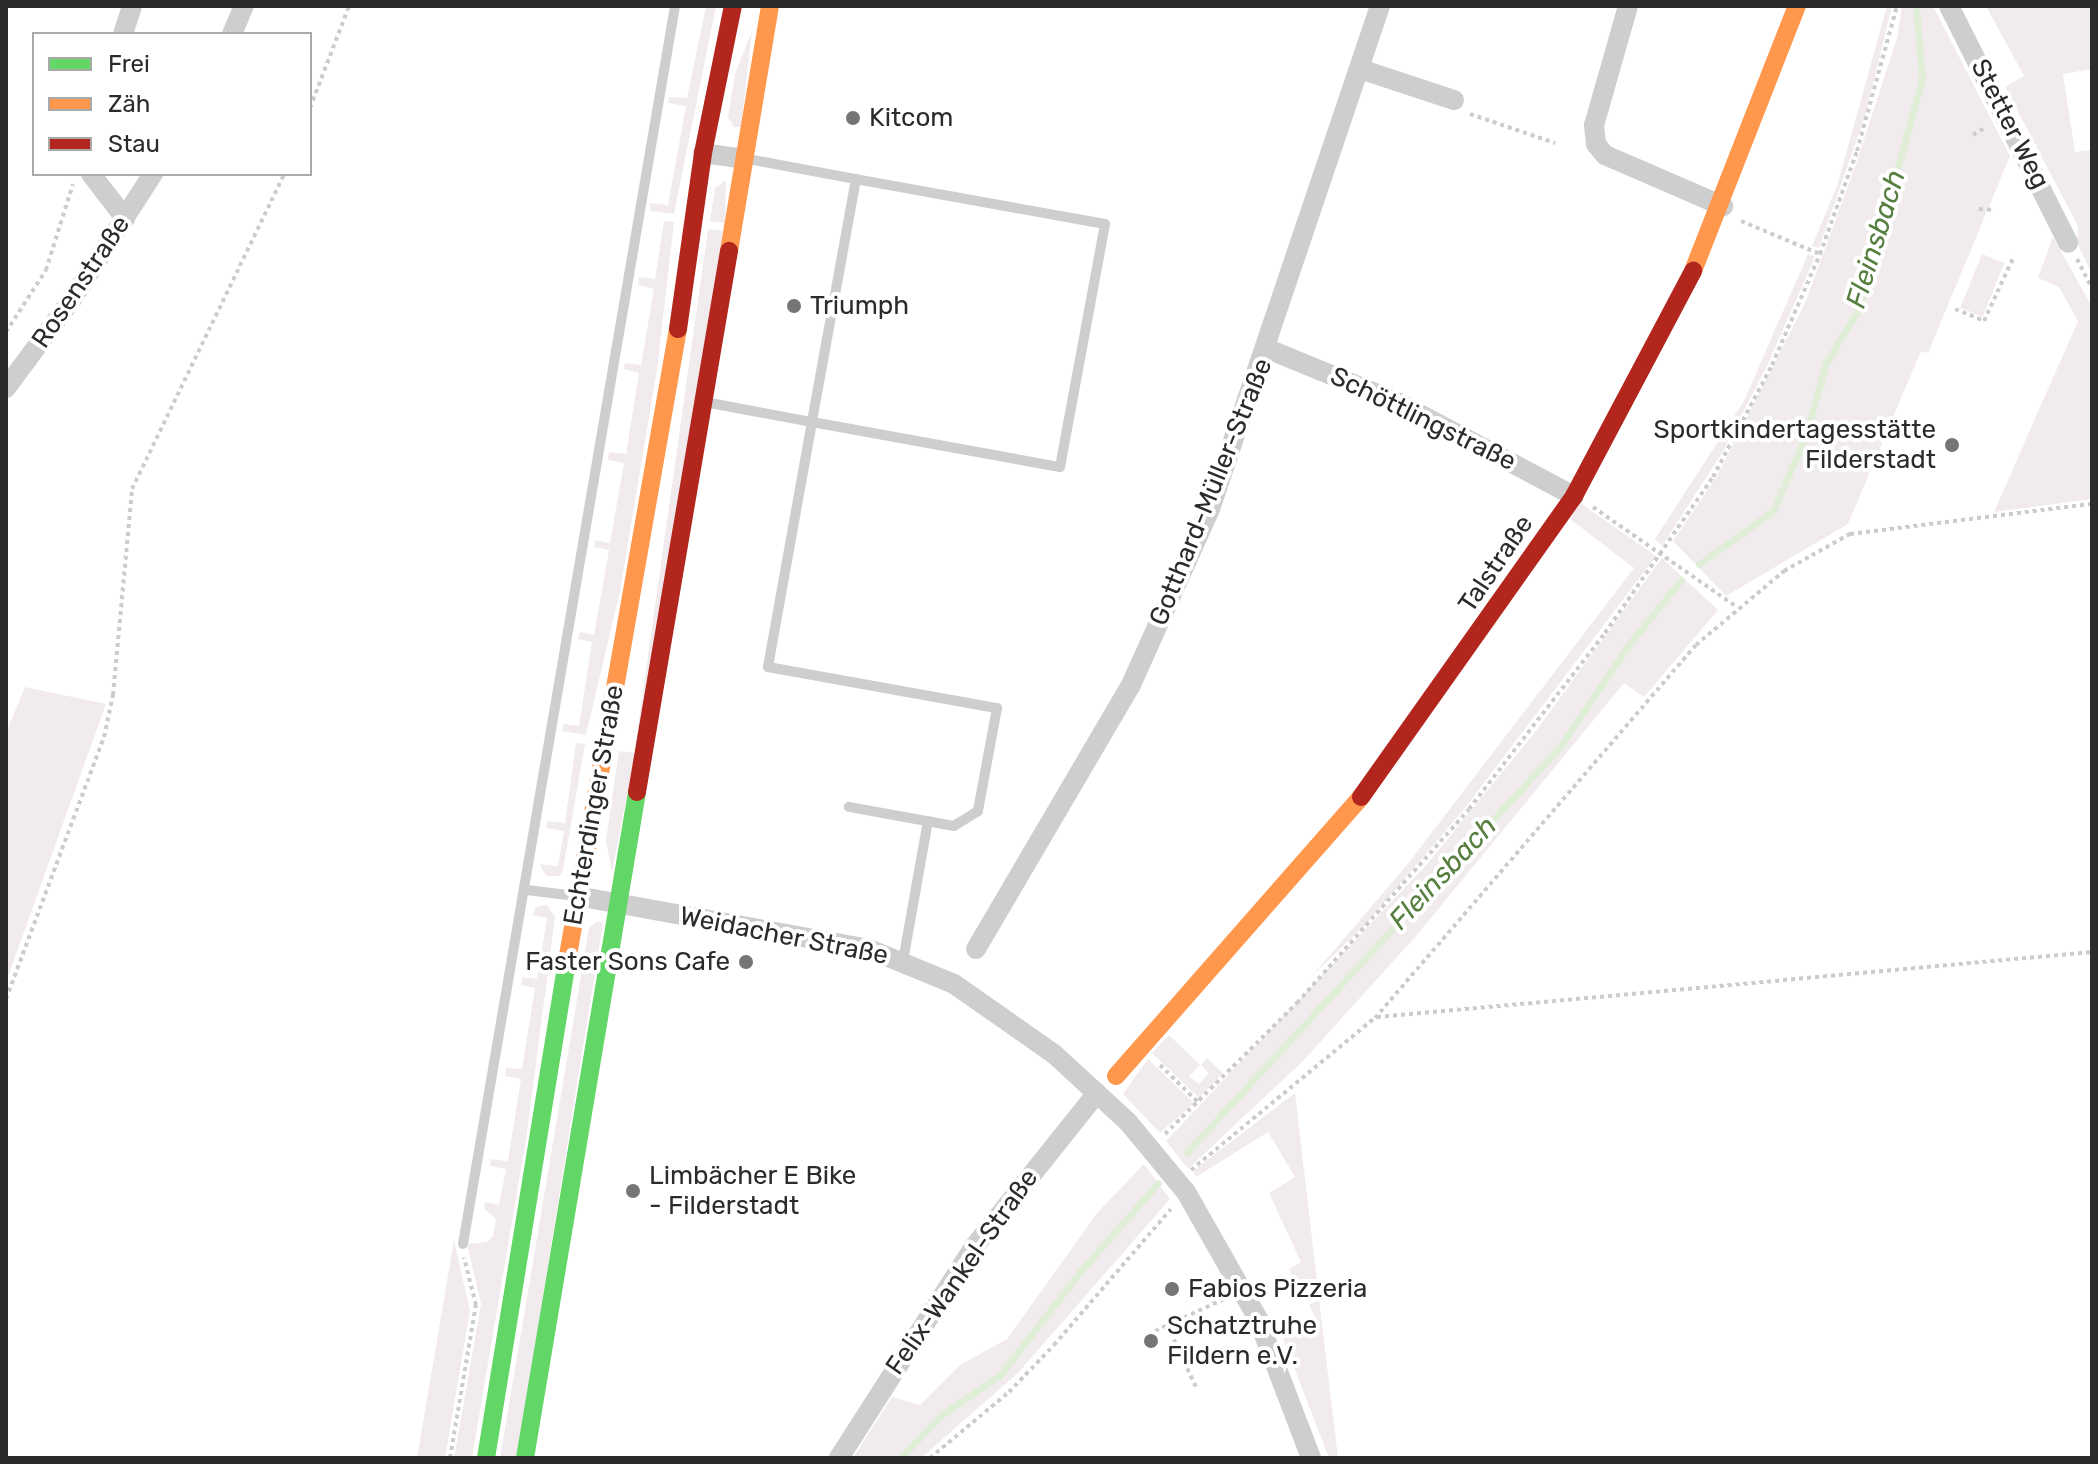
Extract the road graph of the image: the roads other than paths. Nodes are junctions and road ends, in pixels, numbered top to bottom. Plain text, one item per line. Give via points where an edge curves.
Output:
1 (128, 6) edge
2 (244, 6) edge
3 (675, 6) edge
4 (733, 6) edge
5 (770, 6) edge
6 (1380, 6) edge
7 (1628, 6) edge
8 (1797, 6) edge
9 (1949, 6) edge
10 (123, 32) edge
11 (233, 32) edge
12 (1360, 69) junction
13 (1454, 100) road end
14 (703, 153) junction
15 (744, 159) junction
16 (84, 176) edge
17 (152, 176) edge
18 (856, 179) junction
19 (1721, 209) junction
20 (125, 218) junction
21 (2068, 243) road end
22 (1268, 349) junction
23 (6, 388) edge
24 (701, 402) junction
25 (812, 422) junction
26 (1574, 496) junction
27 (849, 807) dead end
28 (928, 821) junction
29 (527, 890) junction
30 (577, 896) junction
31 (620, 904) junction
32 (976, 949) dead end
33 (903, 961) junction
34 (1116, 1076) dead end
35 (1097, 1093) junction
36 (463, 1244) road end
37 (486, 1458) edge
38 (525, 1458) edge
39 (839, 1458) edge
40 (1311, 1458) edge

1 - 10 street
2 - 11 street
3 - 29 lane
4 - 14 street, Echterdinger Straße
5 - 15 street, Echterdinger Straße
6 - 12 street, Gotthard-Müller-Straße
7 - 19 street via 1594,125 1596,144 1605,155
8 - 19 street, Talstraße
9 - 21 street, Stetter Weg
12 - 13 street
12 - 22 street, Gotthard-Müller-Straße
14 - 15 street
14 - 30 street, Echterdinger Straße via 636,587
15 - 18 lane
15 - 24 street, Echterdinger Straße
16 - 20 street
17 - 20 street, Rosenstraße
18 - 25 lane
18 - 25 lane via 1105,224 1060,467
19 - 26 street, Talstraße
20 - 23 street, Rosenstraße
22 - 26 street, Schöttlingstraße via 1399,403
22 - 32 street, Gotthard-Müller-Straße via 1210,509 1130,687
24 - 25 lane
24 - 31 street, Echterdinger Straße
25 - 28 lane via 768,667 997,708 978,811 954,826
26 - 34 street, Talstraße via 1368,789
27 - 28 lane
28 - 33 lane
29 - 30 lane
29 - 36 lane
30 - 31 street, Weidacher Straße
30 - 37 street, Echterdinger Straße
31 - 33 street, Weidacher Straße via 830,940
31 - 38 street, Echterdinger Straße
33 - 35 street, Weidacher Straße via 954,984 1007,1019
35 - 39 street, Felix-Wankel-Straße via 966,1258
35 - 40 street, Weidacher Straße via 1152,1147 1181,1186 1243,1290

